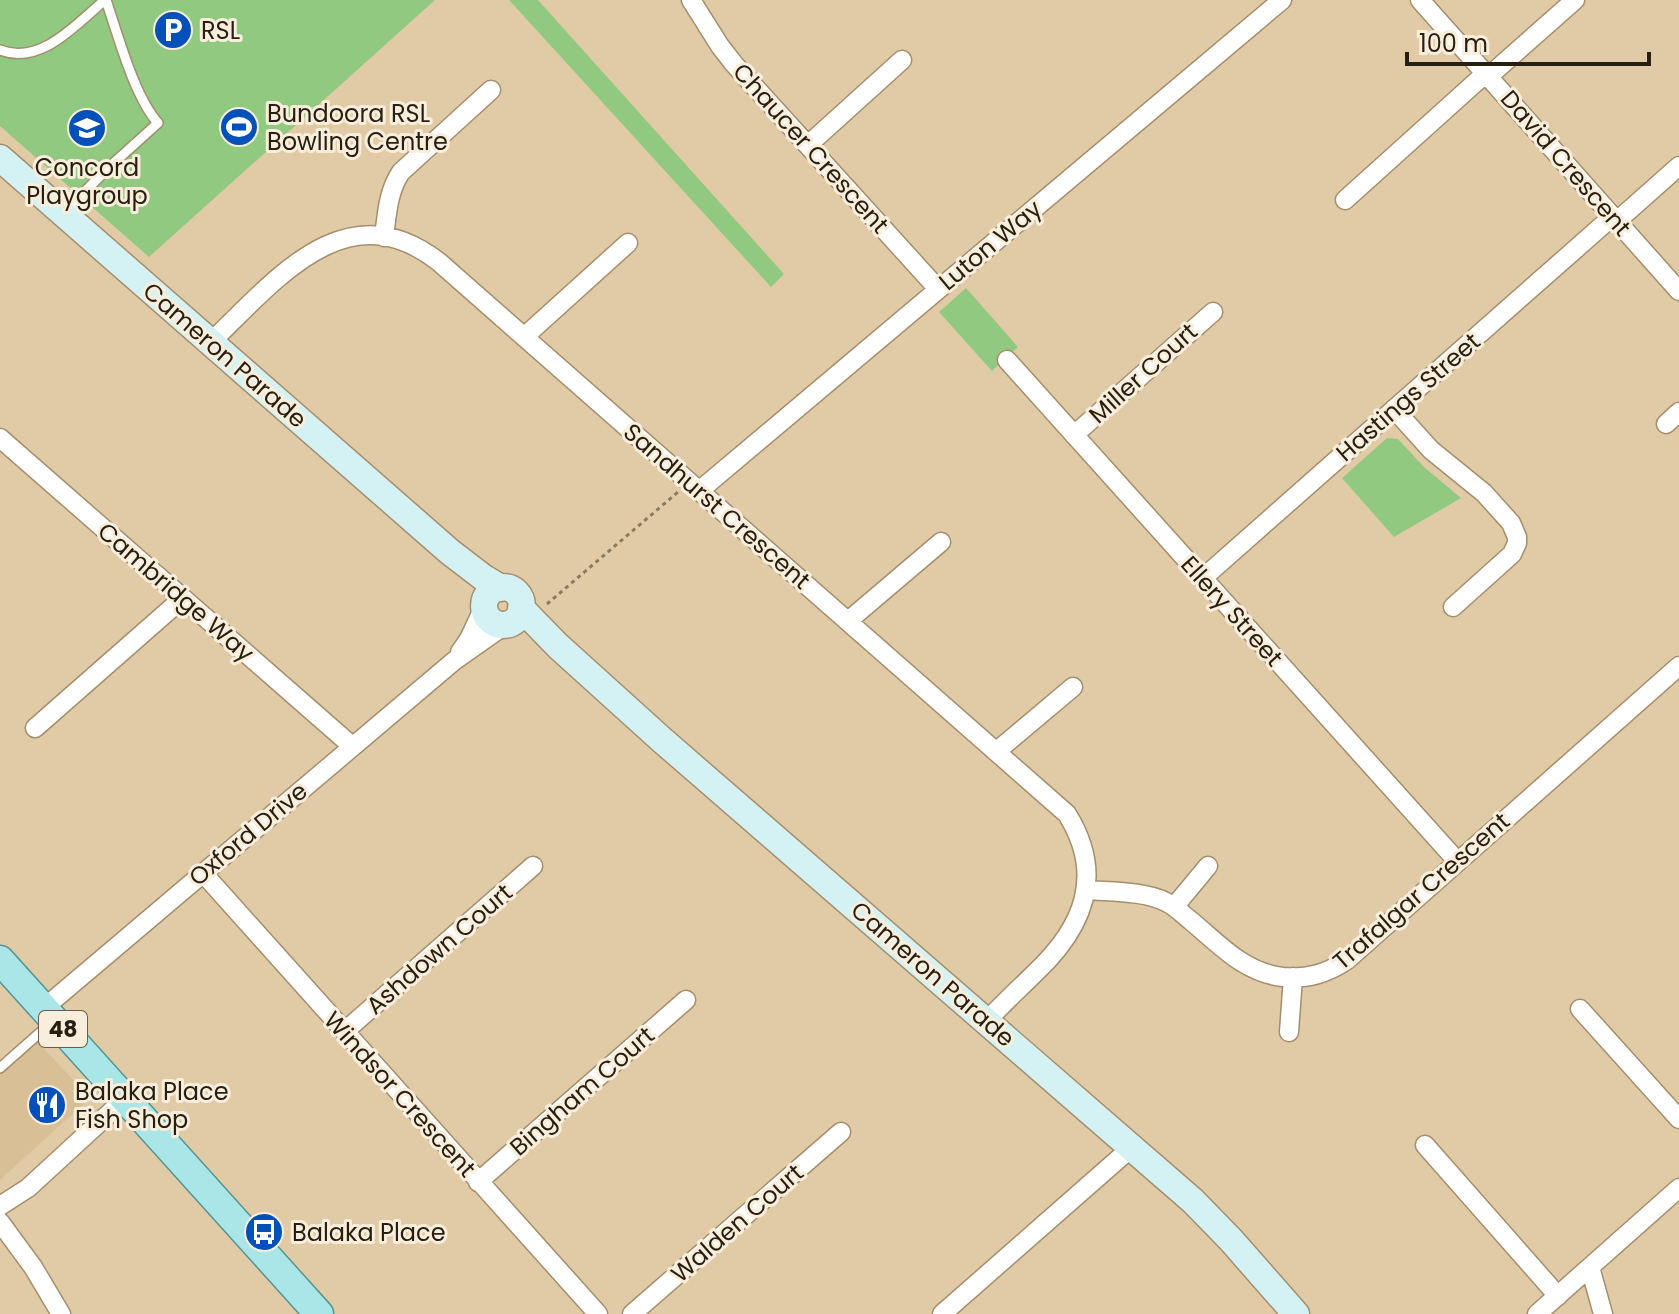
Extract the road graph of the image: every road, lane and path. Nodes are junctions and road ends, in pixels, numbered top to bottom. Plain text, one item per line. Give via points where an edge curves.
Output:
1 (105, 0) edge
2 (691, 0) edge
3 (1282, 0) edge
4 (1420, 0) edge
5 (1575, 0) edge
6 (0, 50) edge
7 (902, 60) dead end
8 (1488, 75) junction
9 (491, 90) dead end
10 (808, 145) junction
11 (0, 158) edge
12 (1679, 166) edge
13 (1345, 200) dead end
14 (64, 213) junction
15 (1615, 219) junction
16 (384, 237) junction
17 (628, 243) dead end
18 (938, 289) junction
19 (1679, 291) edge
20 (1213, 312) dead end
21 (524, 337) junction
22 (211, 342) junction
23 (1007, 360) dead end
24 (1394, 409) junction
25 (1074, 435) junction
26 (4, 450) edge
27 (699, 491) junction
28 (678, 492) dead end
29 (941, 542) dead end
30 (1203, 578) junction
31 (183, 598) junction
32 (490, 599) junction
33 (1453, 607) dead end
34 (517, 619) junction
35 (848, 621) junction
36 (454, 661) junction
37 (1679, 666) edge
38 (1073, 687) dead end
39 (35, 728) dead end
40 (352, 746) junction
41 (997, 751) junction
42 (1458, 862) junction
43 (533, 866) dead end
44 (1208, 866) dead end
45 (203, 873) junction
46 (1087, 890) junction
47 (1174, 907) junction
48 (0, 960) edge
49 (1293, 977) junction
50 (686, 1000) dead end
51 (1580, 1009) dead end
52 (49, 1014) junction
53 (991, 1025) junction
54 (345, 1031) junction
55 (1289, 1032) dead end
56 (0, 1068) edge
57 (126, 1098) junction
58 (1679, 1119) edge
59 (841, 1132) dead end
60 (1425, 1145) dead end
61 (1131, 1148) junction
62 (478, 1182) junction
63 (1679, 1188) edge
64 (0, 1217) edge
65 (1590, 1267) junction
66 (1558, 1296) junction
67 (61, 1314) edge
68 (319, 1314) edge
69 (598, 1314) edge
70 (632, 1314) edge
71 (942, 1314) edge
72 (1296, 1314) edge
73 (1537, 1314) edge
74 (1603, 1314) edge

1 - 6 lane via 37,52
1 - 14 lane via 128,65 158,123
2 - 10 street, Chaucer Crescent via 734,64
3 - 18 street, Luton Way
4 - 8 street, David Crescent
5 - 8 street
7 - 10 street
8 - 13 street
8 - 15 street, David Crescent
9 - 16 street via 394,181
10 - 18 street, Chaucer Crescent
11 - 14 street, Cameron Parade
12 - 15 street, Hastings Street
14 - 22 street, Cameron Parade
15 - 19 street, David Crescent
15 - 24 street, Hastings Street
16 - 21 street, Sandhurst Crescent via 426,252
16 - 22 street, Sandhurst Crescent via 342,238 312,252
17 - 21 street
18 - 27 street, Luton Way
20 - 25 street, Miller Court
21 - 27 street, Sandhurst Crescent
22 - 32 street, Cameron Parade via 485,579
23 - 25 street, Ellery Street
24 - 30 street, Hastings Street
24 - 33 street via 1515,529 1512,554
25 - 30 street, Ellery Street
26 - 31 street, Cambridge Way
27 - 35 street, Sandhurst Crescent
28 - 34 path
29 - 35 street
30 - 42 street, Ellery Street
31 - 39 street
31 - 40 street, Cambridge Way
32 - 34 street, Cameron Parade via 485,613 493,623
32 - 36 street, Oxford Drive
34 - 36 street, Oxford Drive
34 - 53 street, Cameron Parade via 558,646
35 - 41 street, Sandhurst Crescent
36 - 40 street, Oxford Drive
37 - 42 street, Trafalgar Crescent
38 - 41 street
40 - 45 street, Oxford Drive
41 - 46 street, Sandhurst Crescent via 1067,814 1085,854
42 - 49 street, Trafalgar Crescent via 1347,960 1321,974
43 - 54 street, Ashdown Court
44 - 47 street
45 - 52 street, Oxford Drive
45 - 54 street, Windsor Crescent
46 - 47 street, Trafalgar Crescent via 1150,896
46 - 53 street, Sandhurst Crescent via 1070,931 1001,1005
47 - 49 street, Trafalgar Crescent via 1237,961 1263,973
48 - 52 main road, 48
49 - 55 street
50 - 62 street, Bingham Court
51 - 58 street
52 - 56 lane
52 - 57 main road, 48
53 - 61 street, Cameron Parade
54 - 62 street, Windsor Crescent
57 - 64 street
57 - 68 main road, 48
59 - 70 street, Walden Court
60 - 66 street
61 - 71 street
61 - 72 street, Cameron Parade via 1210,1217
62 - 69 street, Windsor Crescent
63 - 65 street
64 - 67 street
65 - 66 street
65 - 74 street
66 - 73 street

